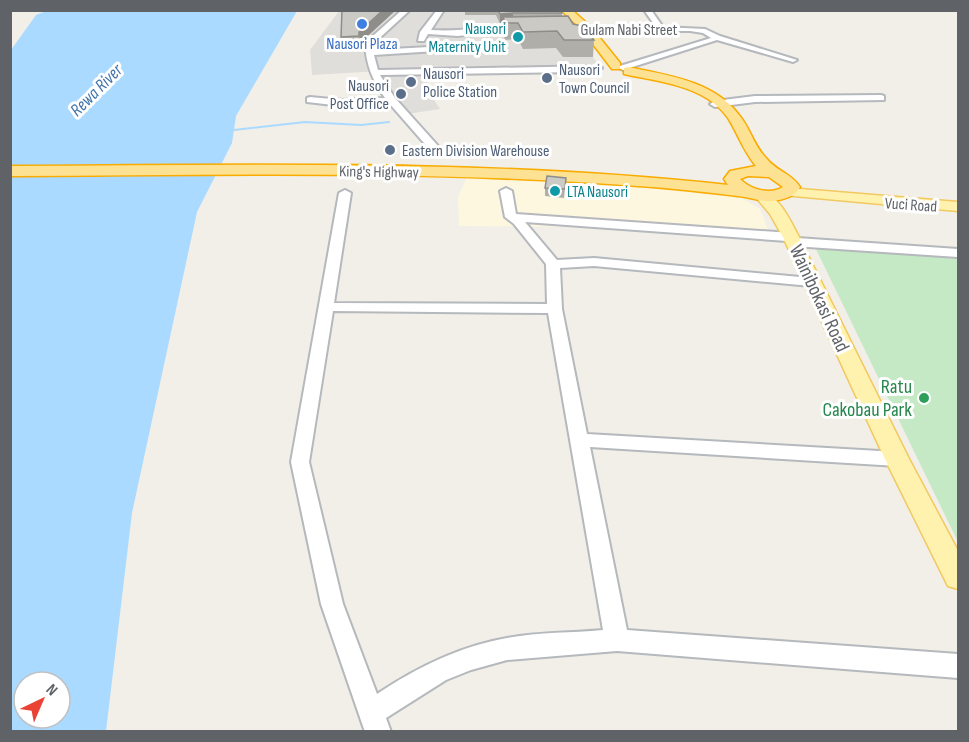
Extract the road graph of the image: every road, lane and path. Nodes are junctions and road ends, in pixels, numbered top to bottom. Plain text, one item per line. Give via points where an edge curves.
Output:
1 (407, 10) edge
2 (441, 10) edge
3 (558, 10) edge
4 (566, 10) edge
5 (647, 10) edge
6 (533, 27) edge
7 (661, 28) junction
8 (577, 29) junction
9 (424, 32) junction
10 (458, 34) junction
11 (717, 38) junction
12 (467, 47) junction
13 (419, 51) junction
14 (369, 53) junction
15 (473, 55) dead end
16 (794, 60) dead end
17 (479, 63) dead end
18 (612, 70) junction
19 (485, 72) junction
20 (374, 73) junction
21 (881, 98) dead end
22 (310, 100) dead end
23 (392, 100) junction
24 (718, 104) junction
25 (435, 149) dead end
26 (276, 168) junction
27 (10, 169) edge
28 (747, 171) junction
29 (773, 173) junction
30 (732, 179) junction
31 (506, 191) dead end
32 (345, 193) dead end
33 (754, 193) junction
34 (785, 195) junction
35 (958, 207) edge
36 (511, 217) junction
37 (792, 239) junction
38 (958, 253) edge
39 (553, 264) junction
40 (811, 282) junction
41 (325, 308) junction
42 (555, 309) junction
43 (581, 440) junction
44 (897, 459) junction
45 (958, 577) edge
46 (617, 640) junction
47 (958, 666) edge
48 (376, 722) edge

1 - 14 street via 369,43
2 - 9 street
3 - 8 highway
4 - 8 highway
5 - 7 street
6 - 10 street
7 - 8 street, Gulam Nabi Street
7 - 11 street, Gulam Nabi Street via 690,29
8 - 18 highway
9 - 10 street
9 - 13 street
10 - 12 street
11 - 16 street, Gulam Nabi Street
11 - 18 street
12 - 13 street
12 - 15 street
13 - 14 street
14 - 20 street
17 - 19 street
18 - 19 street
18 - 24 highway via 699,90
19 - 20 street
20 - 23 street
21 - 24 street via 755,99
22 - 23 street
23 - 25 street
24 - 28 highway via 745,158
24 - 29 highway via 736,120 762,166
26 - 27 highway, King's Highway
26 - 30 highway, King's Highway via 443,167
26 - 33 highway, King's Highway via 542,175
28 - 29 highway
28 - 30 highway
29 - 34 highway
30 - 33 highway via 739,188
31 - 36 street
32 - 41 street
33 - 34 highway, King's Highway
34 - 35 main road, Vuci Road
34 - 37 main road, Wainibokasi Road
36 - 37 street
36 - 39 street
37 - 38 street
37 - 40 main road, Wainibokasi Road
39 - 40 street via 594,262
39 - 42 street
40 - 44 main road, Wainibokasi Road
41 - 42 street
41 - 48 street via 300,462 333,604
42 - 43 street
43 - 44 street
43 - 46 street
44 - 45 main road, Wainibokasi Road
46 - 47 street
46 - 48 street via 507,649 470,659 417,683

